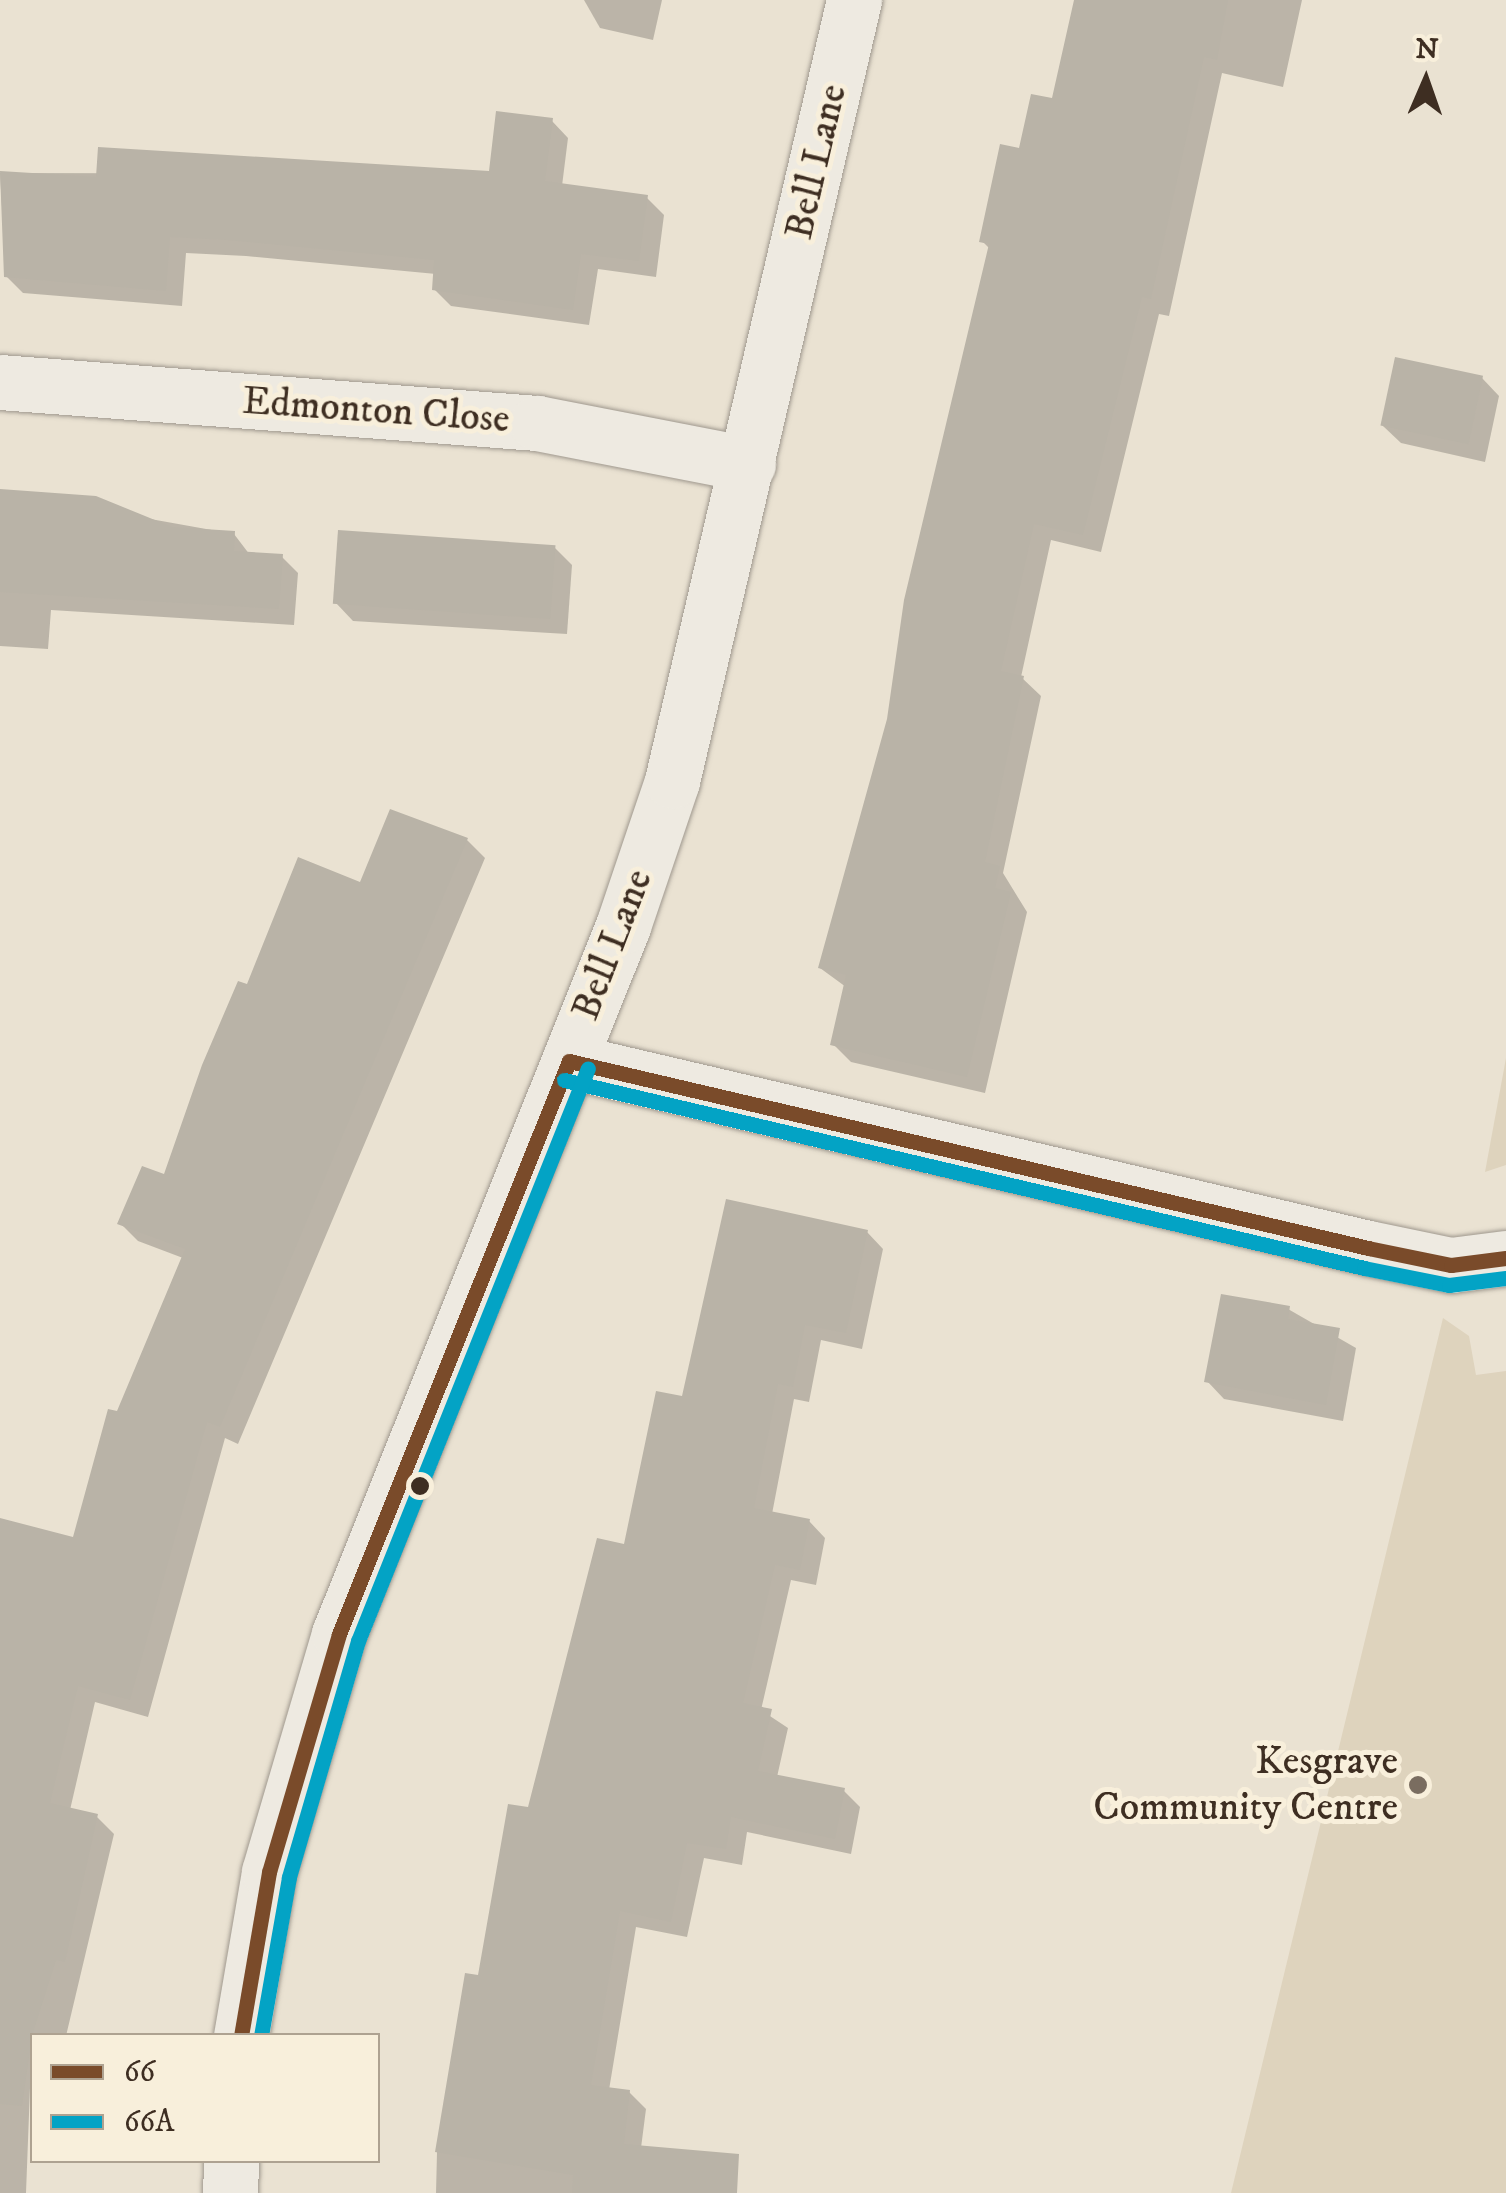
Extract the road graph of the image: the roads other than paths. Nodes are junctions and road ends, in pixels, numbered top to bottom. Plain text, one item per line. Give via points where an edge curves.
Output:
1 (854, 0) edge
2 (0, 382) edge
3 (748, 464) junction
4 (569, 1061) junction
5 (1506, 1258) edge
6 (241, 2033) edge
7 (231, 2163) edge
8 (230, 2193) edge

1 - 3 street, Bell Lane
2 - 3 street, Edmonton Close via 537,423
3 - 4 street, Bell Lane via 672,782
4 - 5 street via 1368,1248 1451,1265
4 - 6 street, Bell Lane via 338,1634 268,1872
7 - 8 street

